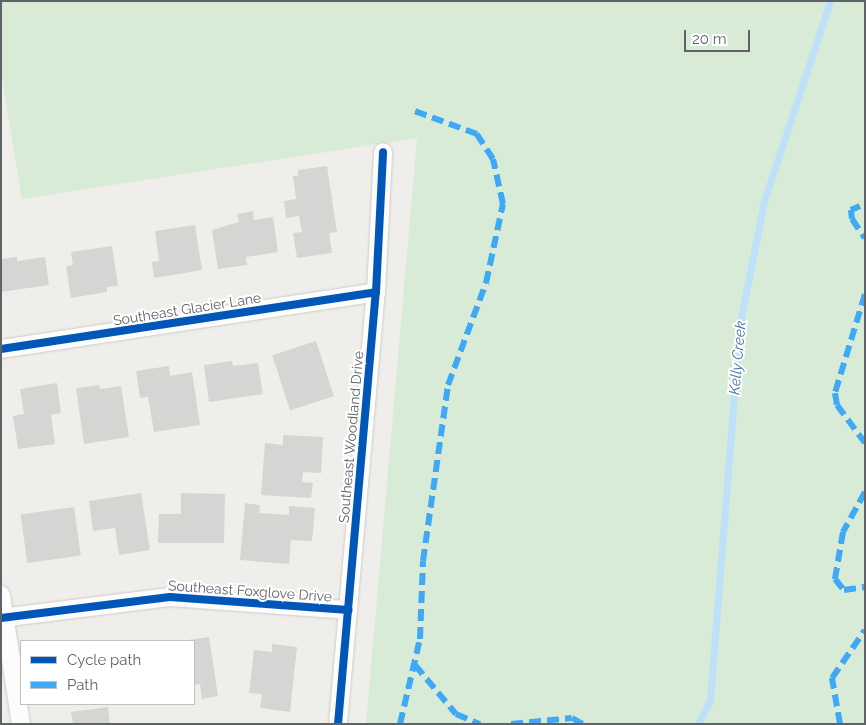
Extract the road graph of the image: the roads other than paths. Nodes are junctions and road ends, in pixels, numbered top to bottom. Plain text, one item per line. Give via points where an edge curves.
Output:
1 (383, 152) dead end
2 (376, 292) junction
3 (1, 349) edge
4 (1, 595) edge
5 (349, 610) junction
6 (3, 618) edge
7 (21, 724) edge
8 (338, 724) edge

1 - 2 street, Southeast Woodland Drive
2 - 3 street, Southeast Glacier Lane
2 - 5 street, Southeast Woodland Drive
4 - 6 street
5 - 6 street, Southeast Foxglove Drive via 170,596
5 - 8 street, Southeast Woodland Drive
6 - 7 street

